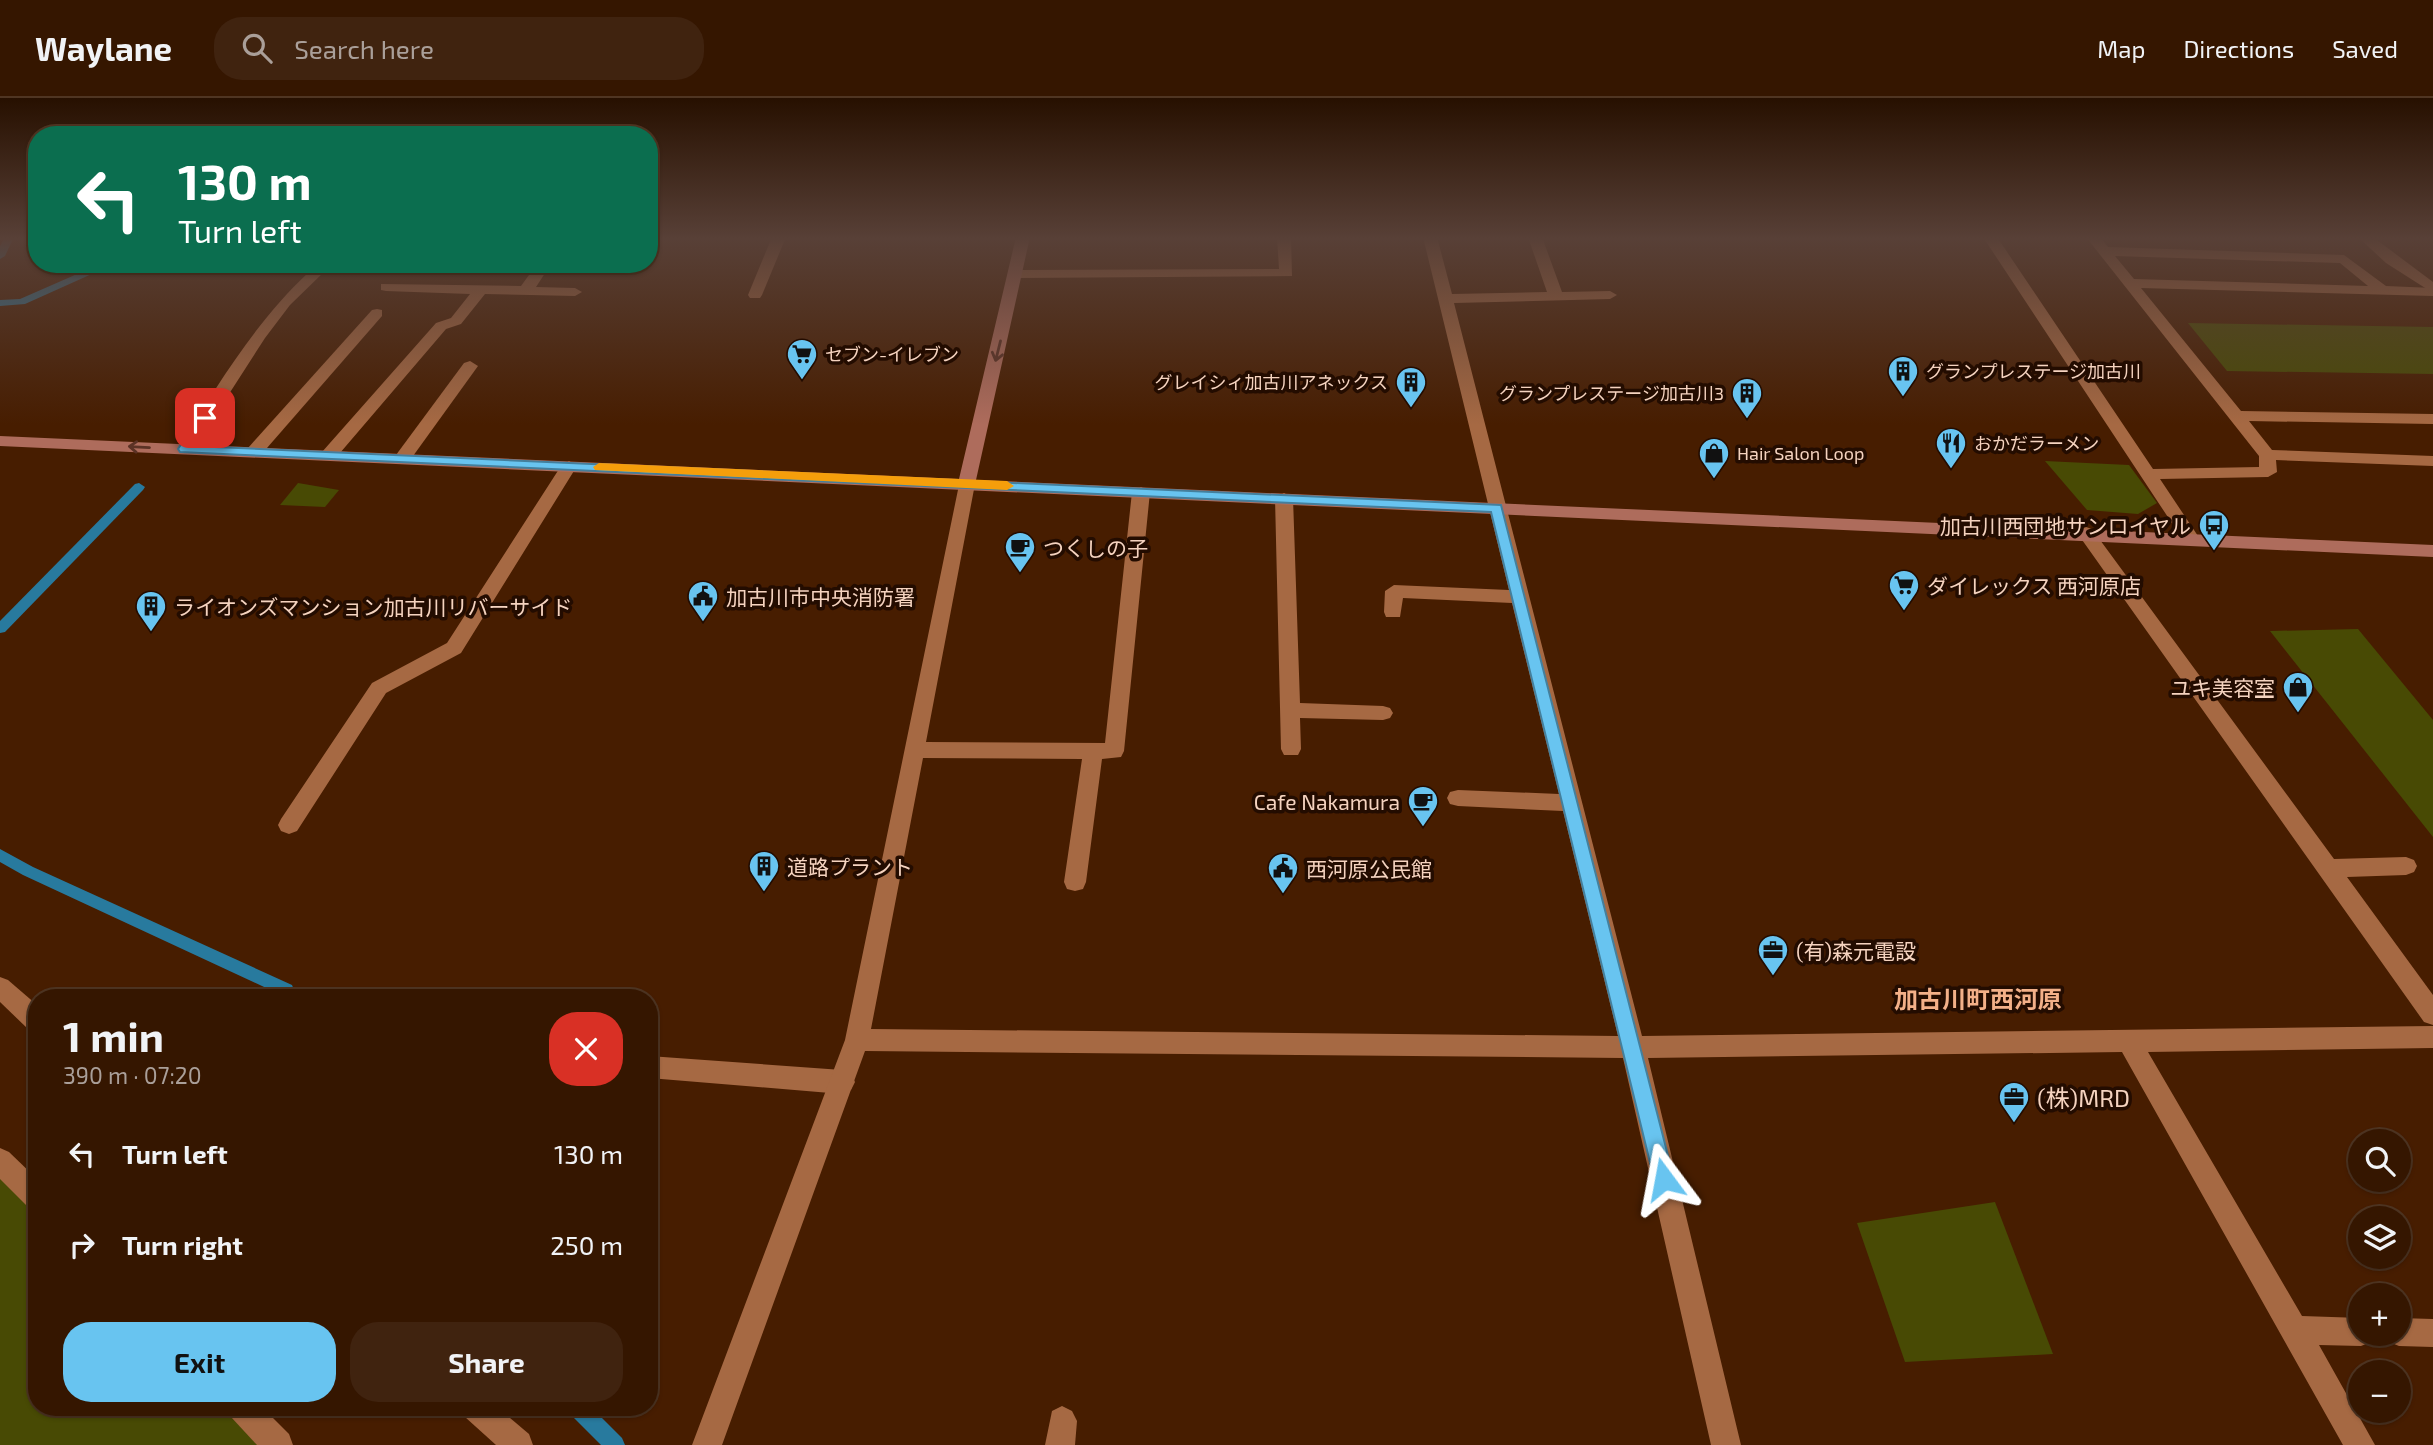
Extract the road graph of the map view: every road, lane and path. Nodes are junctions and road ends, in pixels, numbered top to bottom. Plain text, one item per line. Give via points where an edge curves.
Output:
1 (1446, 299) edge
2 (288, 300) edge
3 (473, 300) edge
4 (1011, 300) edge
5 (2032, 300) edge
6 (2143, 300) edge
7 (377, 313) dead end
8 (470, 366) dead end
9 (2235, 416) junction
10 (2433, 419) edge
11 (0, 441) edge
12 (185, 449) junction
13 (254, 452) junction
14 (2267, 455) junction
15 (328, 456) junction
16 (402, 459) junction
17 (2433, 461) edge
18 (569, 466) junction
19 (2147, 474) junction
20 (966, 484) junction
21 (1141, 492) junction
22 (1284, 498) junction
23 (1496, 508) junction
24 (2086, 533) junction
25 (2191, 539) junction
26 (2433, 551) edge
27 (1519, 597) junction
28 (1393, 612) dead end
29 (1290, 710) junction
30 (1383, 713) dead end
31 (1291, 749) dead end
32 (914, 750) junction
33 (1093, 751) junction
34 (1458, 798) dead end
35 (1572, 803) junction
36 (289, 825) dead end
37 (2406, 866) dead end
38 (2328, 868) junction
39 (1075, 882) dead end
40 (0, 987) edge
41 (28, 1013) edge
42 (2433, 1014) edge
43 (2433, 1037) edge
44 (857, 1040) junction
45 (2129, 1041) junction
46 (1633, 1046) junction
47 (658, 1068) edge
48 (842, 1082) junction
49 (0, 1161) edge
50 (28, 1189) edge
51 (2293, 1330) junction
52 (2348, 1332) edge
53 (2411, 1332) edge
54 (2433, 1333) edge
55 (250, 1416) edge
56 (485, 1416) edge
57 (278, 1445) edge
58 (519, 1445) edge
59 (707, 1445) edge
60 (1726, 1445) edge
61 (2360, 1445) edge

1 - 23 street
2 - 12 street
3 - 15 street via 456,321 441,326
4 -> 20 street
5 - 19 street
6 - 9 street
7 - 13 street
8 - 16 street
9 - 10 street
9 - 14 street
12 -> 11 street
12 - 13 street
13 - 15 street
14 - 17 street
14 - 19 street via 2268,472
15 - 16 street
16 - 18 street
18 - 20 street
18 - 36 street via 454,648 379,688
19 - 25 street
20 - 21 street
20 - 32 street
21 - 22 street
21 - 33 street via 1114,751
22 - 23 street
22 - 29 street
23 - 24 street
23 - 27 street
24 - 25 street
24 - 38 street
25 - 26 street
27 - 28 street via 1394,591
27 - 35 street
29 - 30 street
29 - 31 street
32 - 33 street
32 - 44 street
33 - 39 street
34 - 35 street
35 - 46 street
37 - 38 street
38 - 42 street
40 - 41 street
43 - 45 street
44 - 46 street
44 - 48 street
45 - 46 street
45 - 51 street
46 - 60 street
47 - 48 street
48 - 59 street
49 - 50 street
51 - 52 street
51 - 61 street
53 - 54 street
55 - 57 street
56 - 58 street

